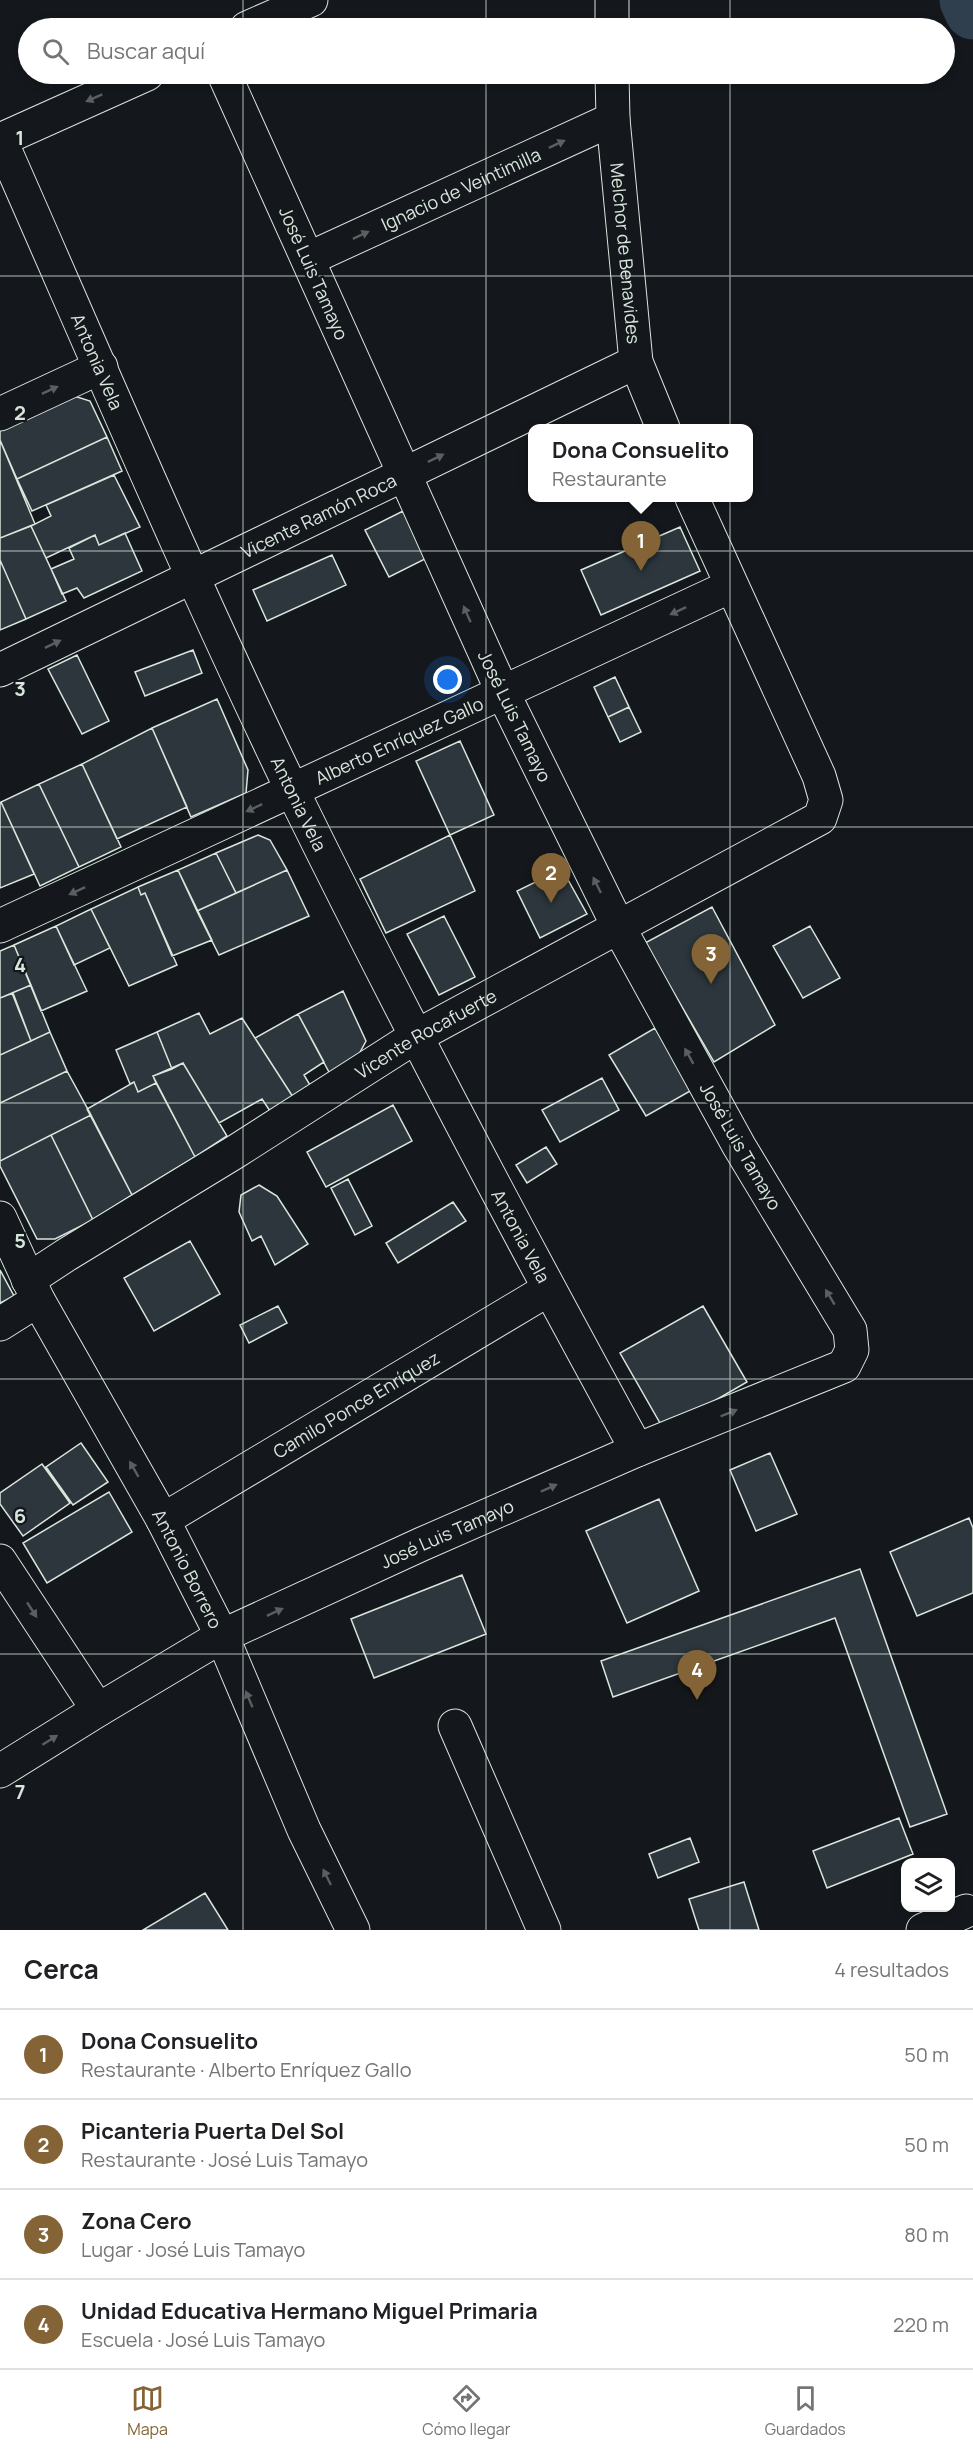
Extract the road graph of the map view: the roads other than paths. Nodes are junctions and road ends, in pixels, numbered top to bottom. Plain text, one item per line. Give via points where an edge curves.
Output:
1 (311, 0) edge
2 (612, 0) edge
3 (270, 18) edge
4 (612, 18) edge
5 (124, 84) edge
6 (229, 84) edge
7 (612, 84) edge
8 (613, 119) junction
9 (0, 139) edge
10 (308, 259) junction
11 (636, 362) junction
12 (101, 367) junction
13 (0, 414) edge
14 (661, 424) edge
15 (404, 473) junction
16 (694, 502) edge
17 (194, 576) junction
18 (731, 586) junction
19 (0, 670) edge
20 (502, 693) junction
21 (293, 790) junction
22 (0, 926) edge
23 (618, 926) junction
24 (415, 1037) junction
25 (0, 1218) edge
26 (549, 1289) junction
27 (33, 1290) junction
28 (0, 1324) edge
29 (637, 1450) junction
30 (163, 1520) junction
31 (0, 1561) edge
32 (222, 1636) junction
33 (98, 1710) junction
34 (454, 1726) dead end
35 (0, 1771) edge
36 (966, 1911) dead end
37 (353, 1930) edge
38 (544, 1930) edge
39 (923, 1930) edge

1 - 3 street
2 - 4 street
5 -> 9 street
6 - 10 street, José Luis Tamayo
7 - 8 street, Melchor de Benavides
10 -> 8 street, Ignacio de Veintimilla
8 - 11 street, Melchor de Benavides
9 - 12 street, Antonia Vela
10 - 15 street, José Luis Tamayo
11 - 14 street, Melchor de Benavides
15 -> 11 street, Vicente Ramón Roca
13 -> 12 street
12 - 17 street, Antonia Vela
15 - 17 street, Vicente Ramón Roca
20 -> 15 street, José Luis Tamayo
16 - 18 street
19 -> 17 street, Vicente Ramón Roca
17 - 21 street, Antonia Vela
18 -> 20 street, Alberto Enríquez Gallo
18 - 23 street, Vicente Rocafuerte via 819,776 826,800 820,818
20 - 21 street, Alberto Enríquez Gallo
23 -> 20 street, José Luis Tamayo
21 -> 22 street, Alberto Enríquez Gallo
21 - 24 street, Antonia Vela
23 - 24 street, Vicente Rocafuerte
29 -> 23 street, José Luis Tamayo via 844,1366 852,1350 850,1330 739,1146
24 - 26 street, Antonia Vela
24 - 27 street, Vicente Rocafuerte
25 - 27 street, Antonio Borrero
26 - 29 street, Antonia Vela
26 - 30 street, Camilo Ponce Enríquez
27 - 28 street, Vicente Rocafuerte
30 -> 27 street, Antonio Borrero
32 -> 29 street, José Luis Tamayo
30 - 32 street, Antonio Borrero
31 -> 33 street
32 - 33 street, José Luis Tamayo
37 -> 32 street, Antonio Borrero via 304,1830
35 -> 33 street, José Luis Tamayo
34 - 38 street
36 - 39 street

